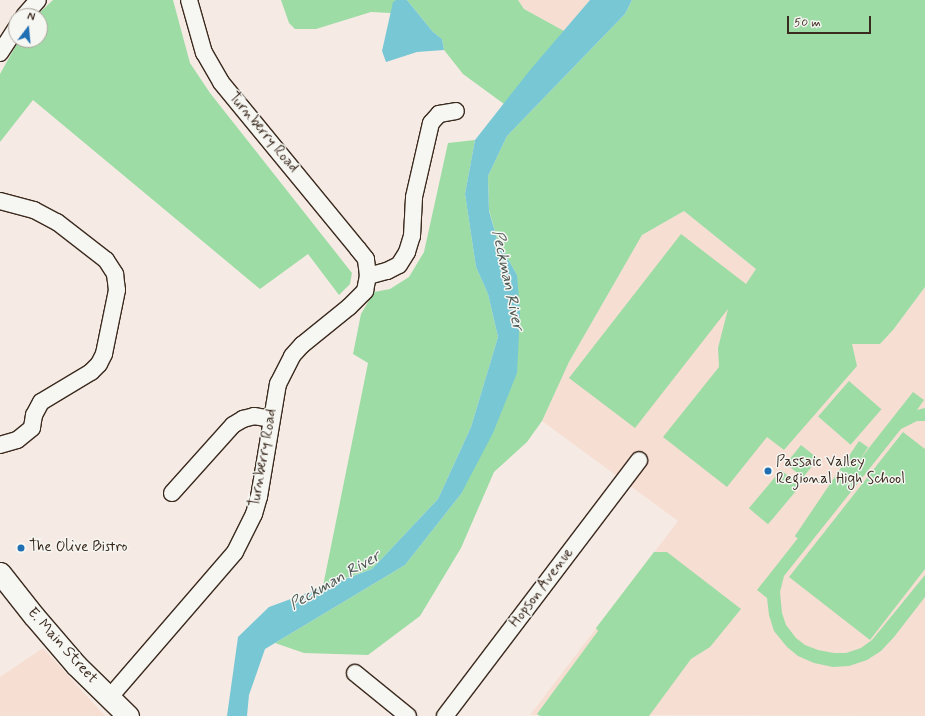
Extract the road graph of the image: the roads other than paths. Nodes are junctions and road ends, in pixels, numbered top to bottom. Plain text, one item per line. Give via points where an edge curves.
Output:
1 (38, 0) edge
2 (189, 0) edge
3 (31, 8) edge
4 (8, 40) edge
5 (0, 53) edge
6 (456, 111) dead end
7 (0, 201) edge
8 (368, 276) junction
9 (271, 419) junction
10 (0, 445) edge
11 (639, 460) dead end
12 (172, 492) dead end
13 (0, 573) edge
14 (355, 673) dead end
15 (109, 698) junction
16 (128, 716) edge
17 (408, 716) edge
18 (445, 716) edge

1 - 3 street
2 - 8 street, Turnberry Road via 204,53 221,82 366,259
4 - 5 street
6 - 8 street via 439,114 431,123 414,197 412,236 407,252 399,265
7 - 10 street via 34,210 58,222 106,260 115,274 117,290 104,354 99,364 91,372 41,402 34,415 32,428 17,440
8 - 9 street, Turnberry Road via 365,291 292,356 278,384
9 - 12 street via 254,416 233,425
9 - 15 street, Turnberry Road via 259,497 254,514 235,552
11 - 18 street, Hopson Avenue
13 - 15 main road, E. Main Street via 44,629
14 - 17 street
15 - 16 main road, E. Main Street

